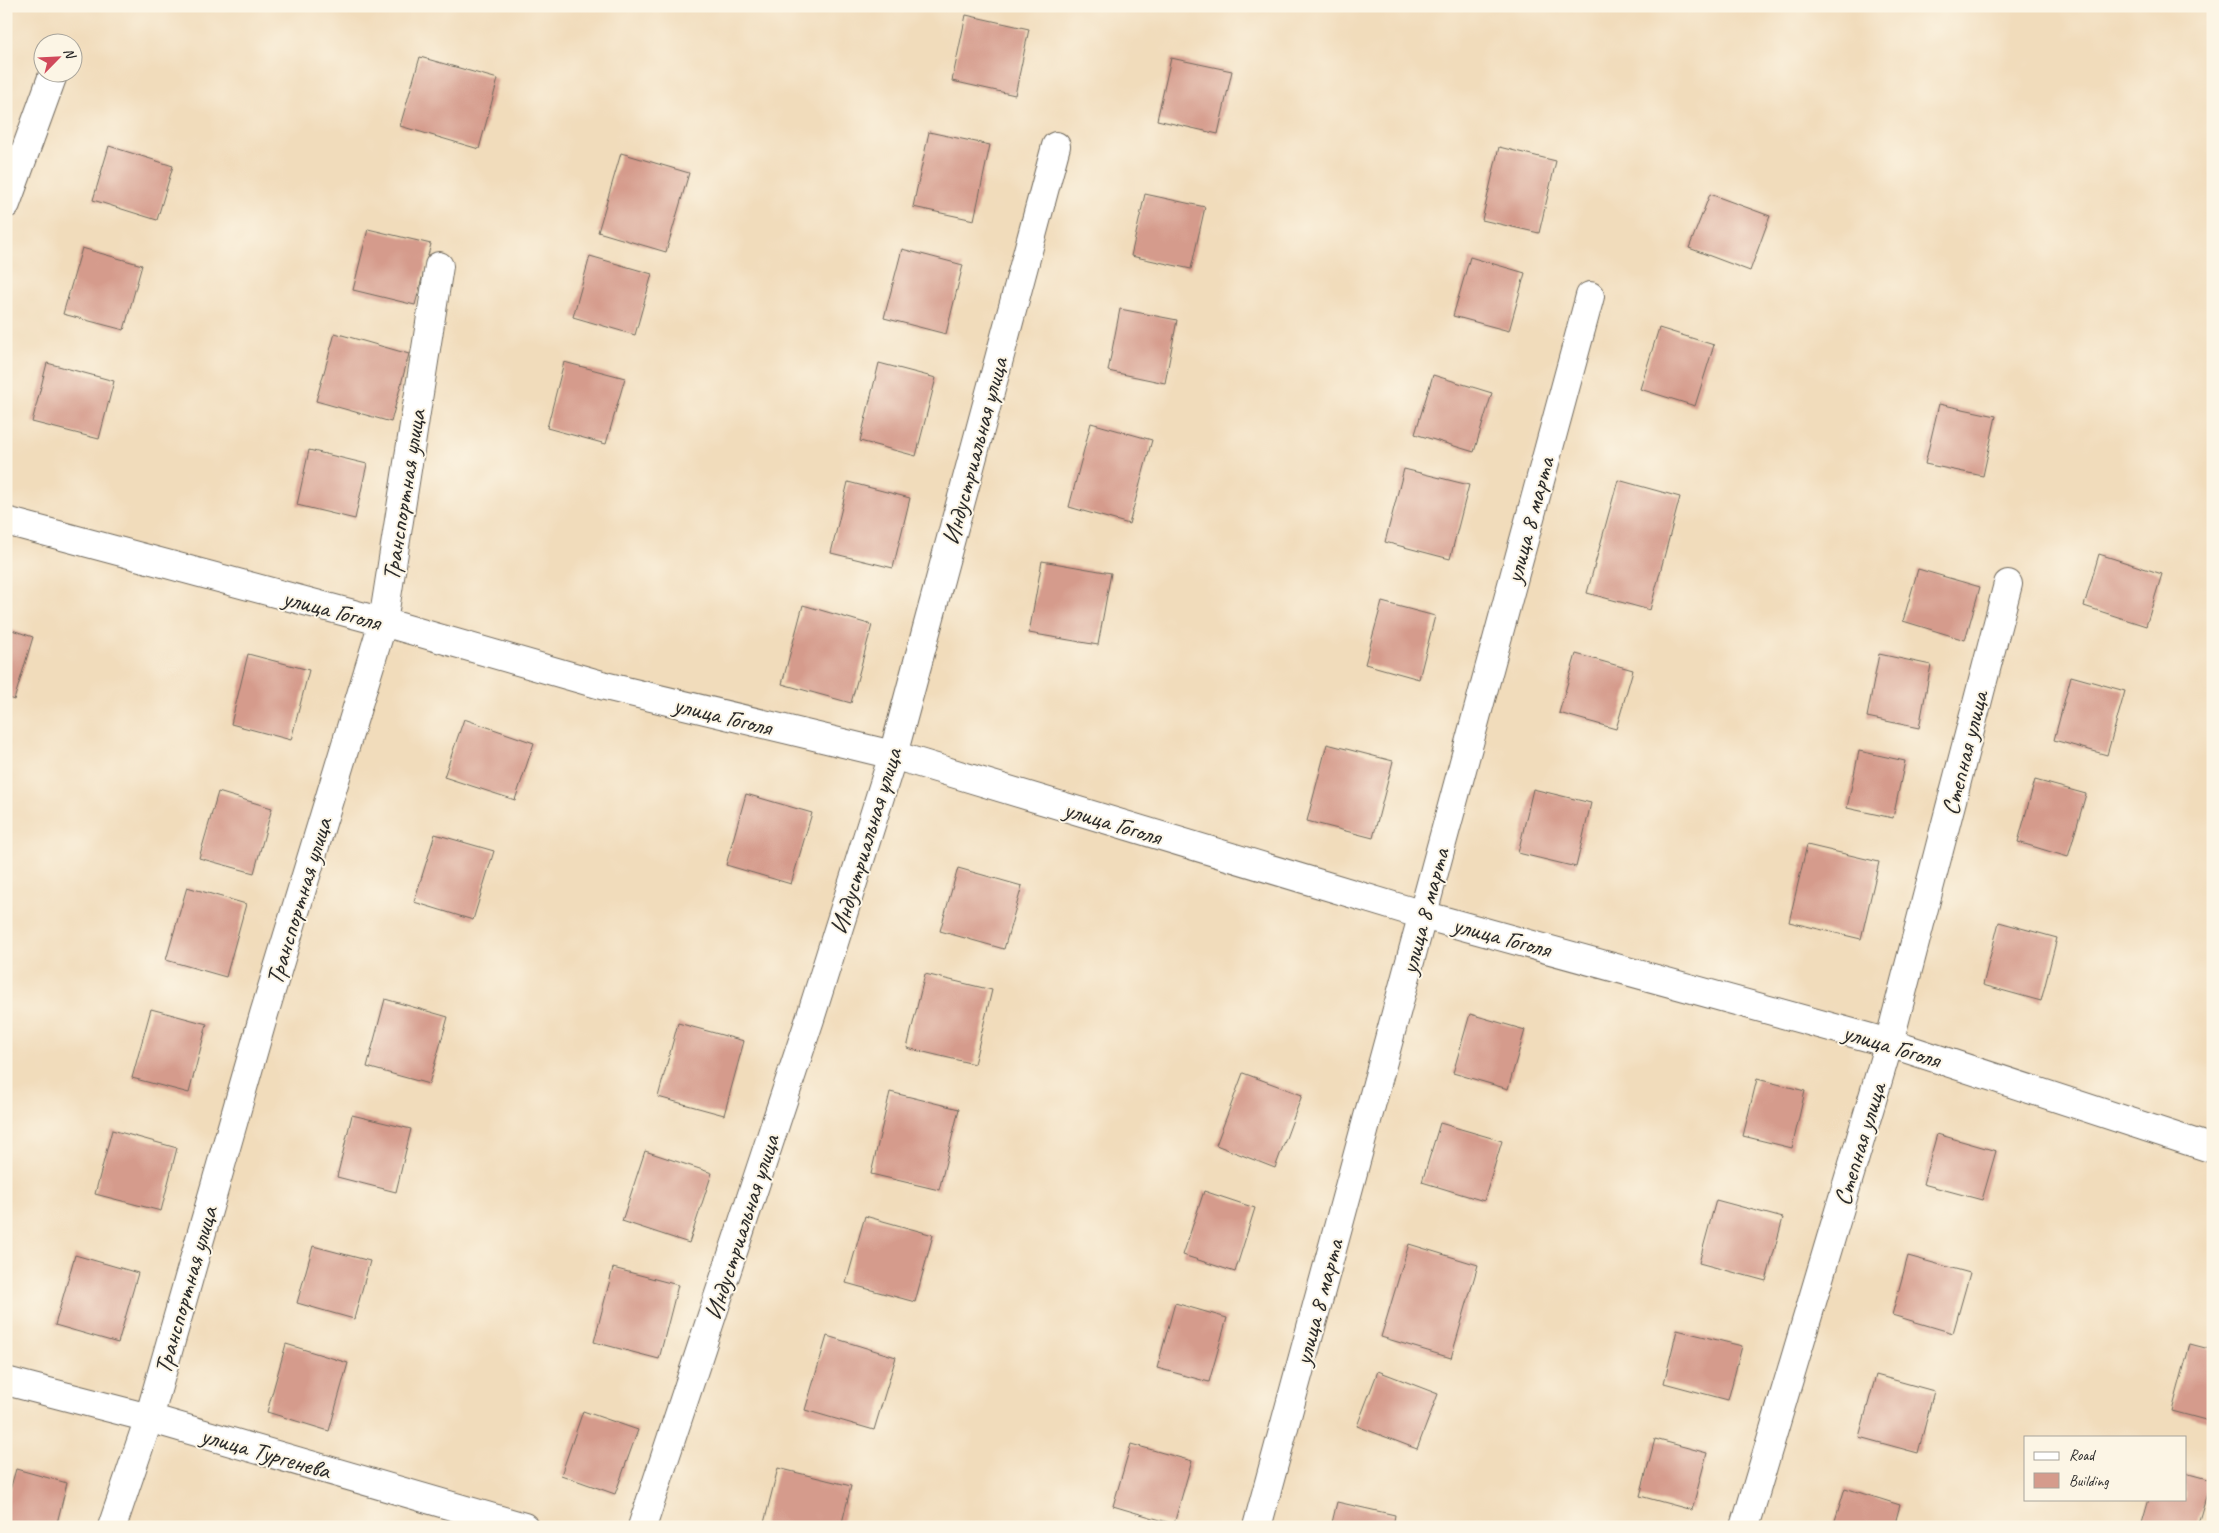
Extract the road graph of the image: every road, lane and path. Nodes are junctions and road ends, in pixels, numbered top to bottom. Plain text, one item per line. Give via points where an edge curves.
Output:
1 (50, 82) edge
2 (1056, 146) dead end
3 (6, 204) edge
4 (439, 266) dead end
5 (1590, 296) dead end
6 (6, 521) edge
7 (2008, 584) dead end
8 (383, 622) junction
9 (893, 755) junction
10 (1423, 914) junction
11 (1889, 1043) junction
12 (2213, 1149) edge
13 (6, 1381) edge
14 (149, 1418) junction
15 (112, 1527) edge
16 (524, 1527) edge
17 (642, 1527) edge
18 (1257, 1527) edge
19 (1745, 1527) edge

1 - 3 street
2 - 9 street, Индустриальная улица
4 - 8 street, Транспортная улица
5 - 10 street, улица 8 марта
6 - 8 street, улица Гоголя
7 - 11 street, Степная улица
8 - 9 street, улица Гоголя via 605,686
8 - 14 street, Транспортная улица via 264,1014
9 - 10 street, улица Гоголя
9 - 17 street, Индустриальная улица via 810,1019
10 - 11 street, улица Гоголя
10 - 18 street, улица 8 марта
11 - 12 street, улица Гоголя
11 - 19 street, Степная улица
13 - 14 street, улица Тургенева
14 - 15 street, Транспортная улица
14 - 16 street, улица Тургенева

